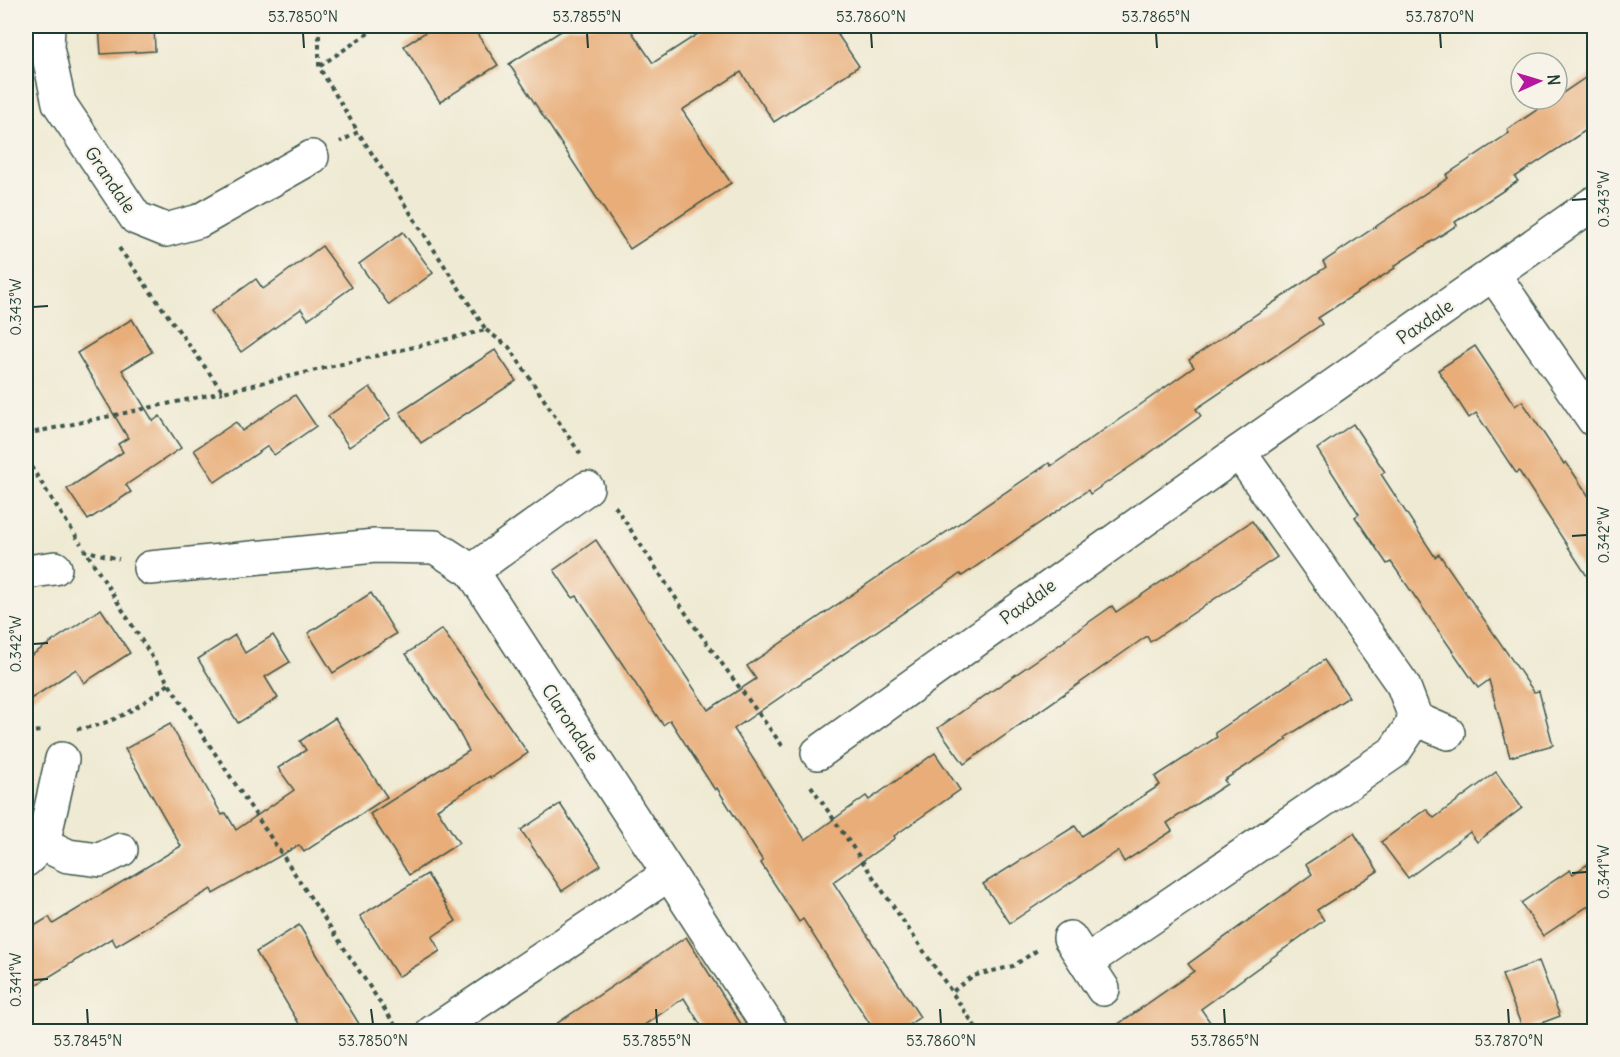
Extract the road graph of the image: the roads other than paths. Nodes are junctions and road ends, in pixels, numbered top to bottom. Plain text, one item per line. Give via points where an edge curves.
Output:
1 (48, 26) edge
2 (312, 157) road end
3 (1594, 203) edge
4 (1494, 274) junction
5 (1594, 420) edge
6 (1239, 452) junction
7 (595, 484) road end
8 (150, 568) road end
9 (472, 571) junction
10 (1416, 719) junction
11 (1448, 733) dead end
12 (62, 740) road end
13 (804, 762) road end
14 (121, 850) dead end
15 (34, 852) edge
16 (669, 874) junction
17 (1103, 989) dead end
18 (433, 1032) edge
19 (772, 1032) edge

1 - 2 street, Grandale via 47,48 59,103 136,218 166,230 199,221
3 - 4 street, Paxdale
4 - 5 street
4 - 6 street, Paxdale
6 - 10 street via 1403,685
6 - 13 street, Paxdale
7 - 9 street
8 - 9 street, Clarondale via 375,546 435,547
9 - 16 street, Clarondale
10 - 11 street
10 - 17 street via 1395,752 1078,950
12 - 15 street
14 - 15 street via 100,860
16 - 18 street
16 - 19 street, Clarondale

